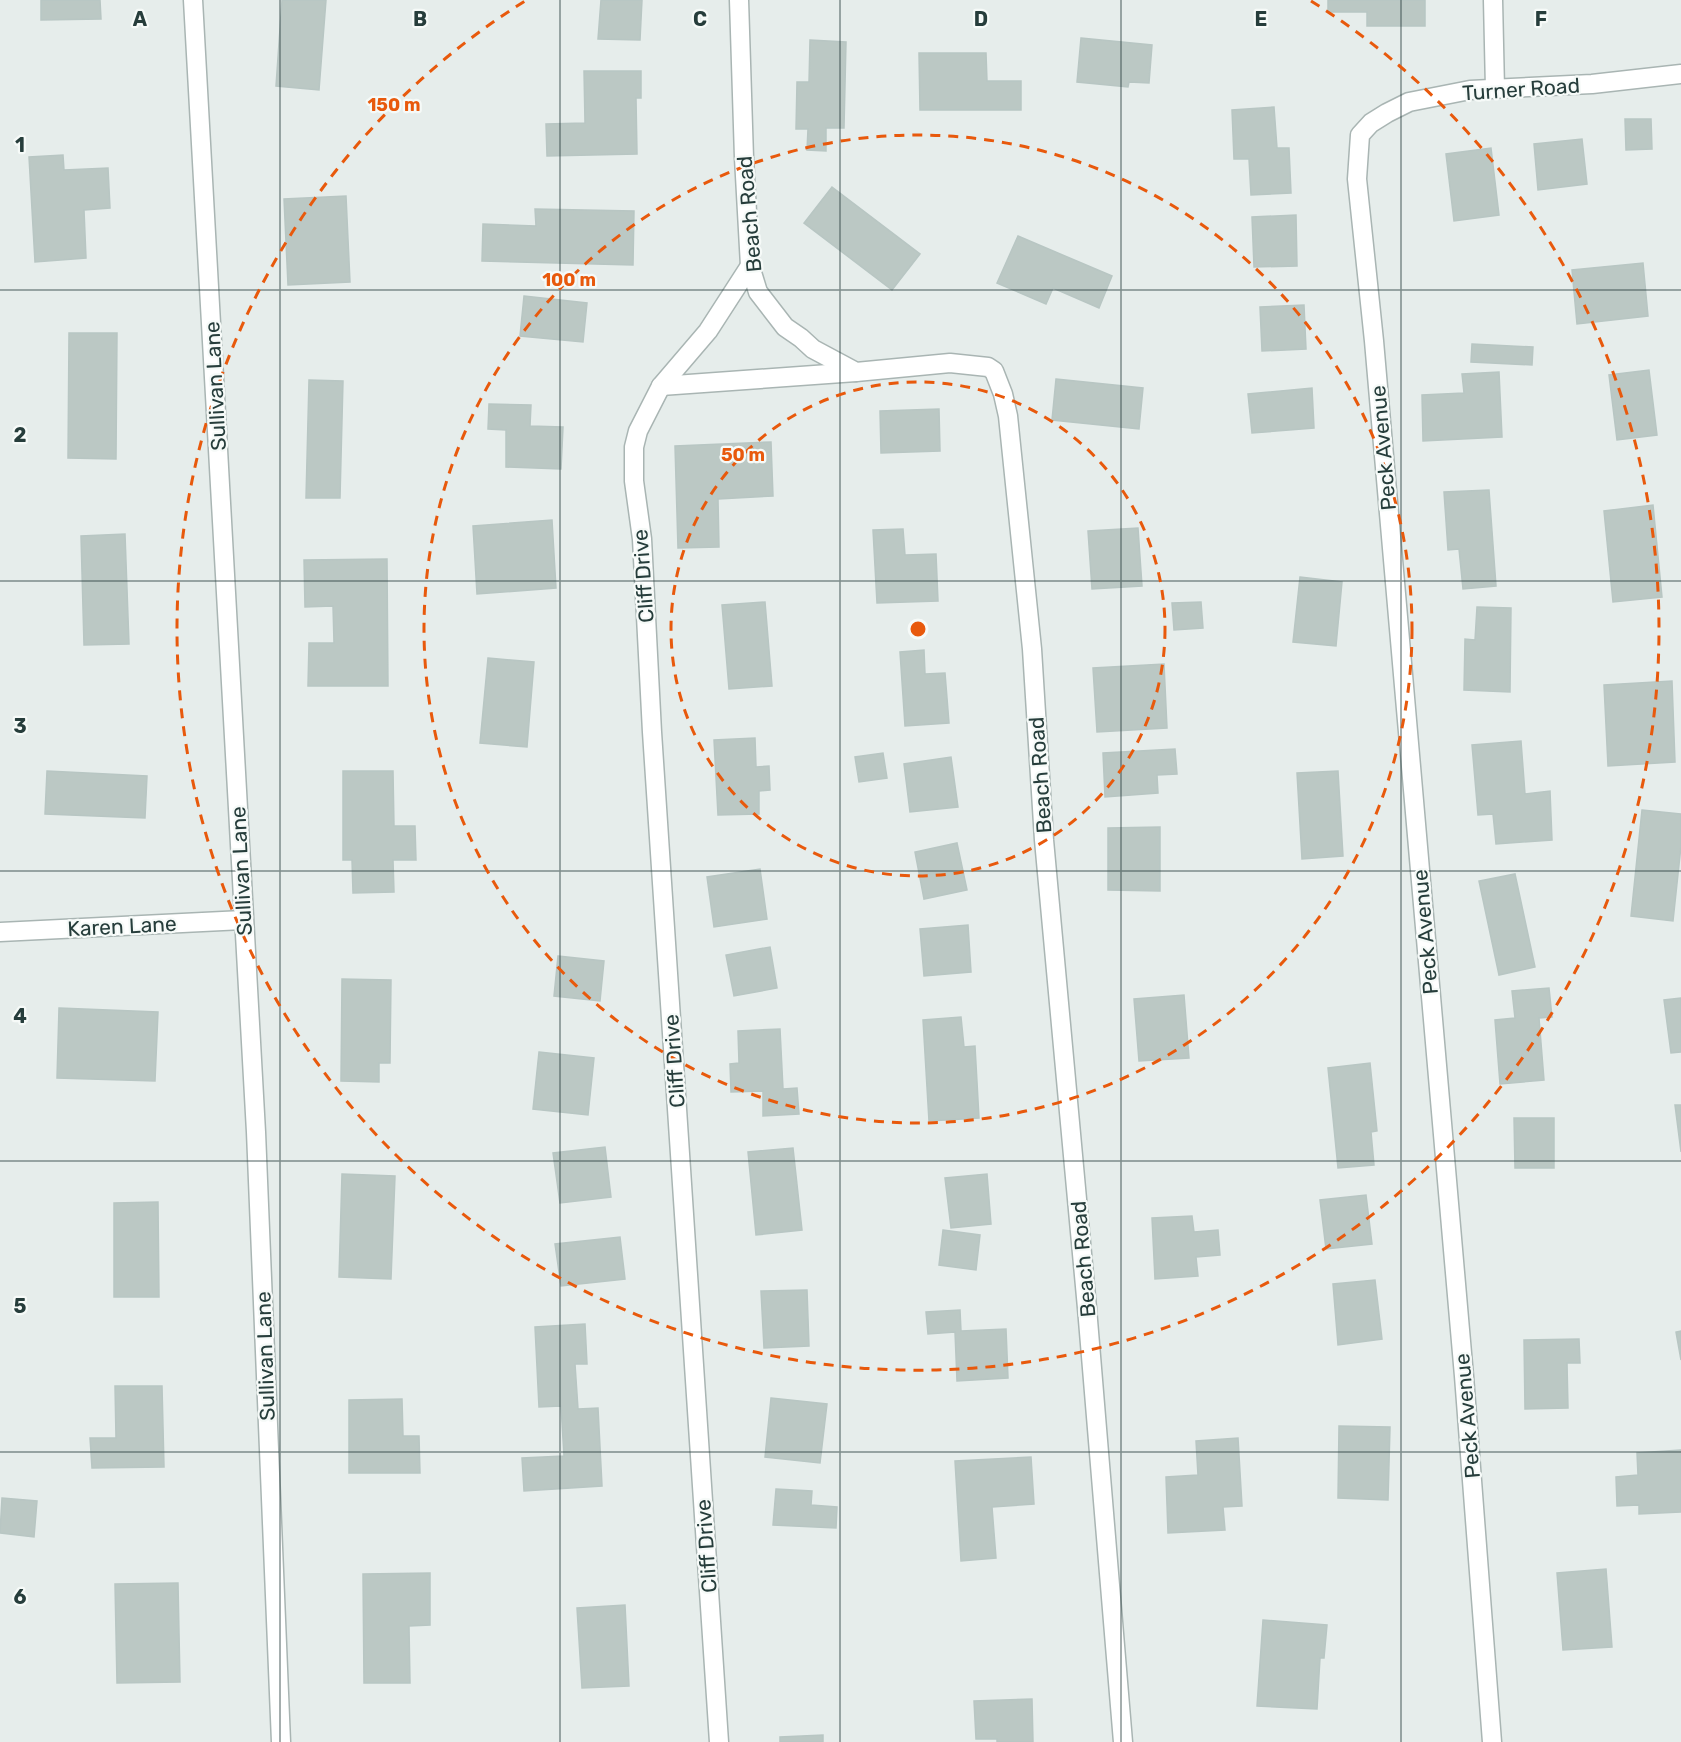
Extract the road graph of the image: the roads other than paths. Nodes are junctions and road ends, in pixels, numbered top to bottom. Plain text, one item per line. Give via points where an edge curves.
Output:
1 (193, 0) edge
2 (738, 0) edge
3 (1493, 0) edge
4 (1681, 74) edge
5 (1495, 89) junction
6 (1368, 126) joint
7 (750, 266) junction
8 (856, 372) junction
9 (661, 387) junction
10 (243, 920) junction
11 (0, 932) edge
12 (281, 1742) edge
13 (719, 1742) edge
14 (1122, 1742) edge
15 (1492, 1742) edge

1 - 10 street, Sullivan Lane
2 - 7 street, Beach Road
3 - 5 street
4 - 5 street, Turner Road
5 - 6 street, Turner Road via 1409,102
6 - 15 street, Peck Avenue via 1360,135 1357,179
7 - 8 street, Beach Road via 758,292 785,327 813,349
7 - 9 street, Cliff Drive via 708,332
8 - 9 street
8 - 14 street, Beach Road via 950,363 988,367 994,371 1008,416 1032,649 1044,840
9 - 13 street, Cliff Drive via 638,431 634,481 642,539 652,744
10 - 11 street, Karen Lane
10 - 12 street, Sullivan Lane via 256,1132

